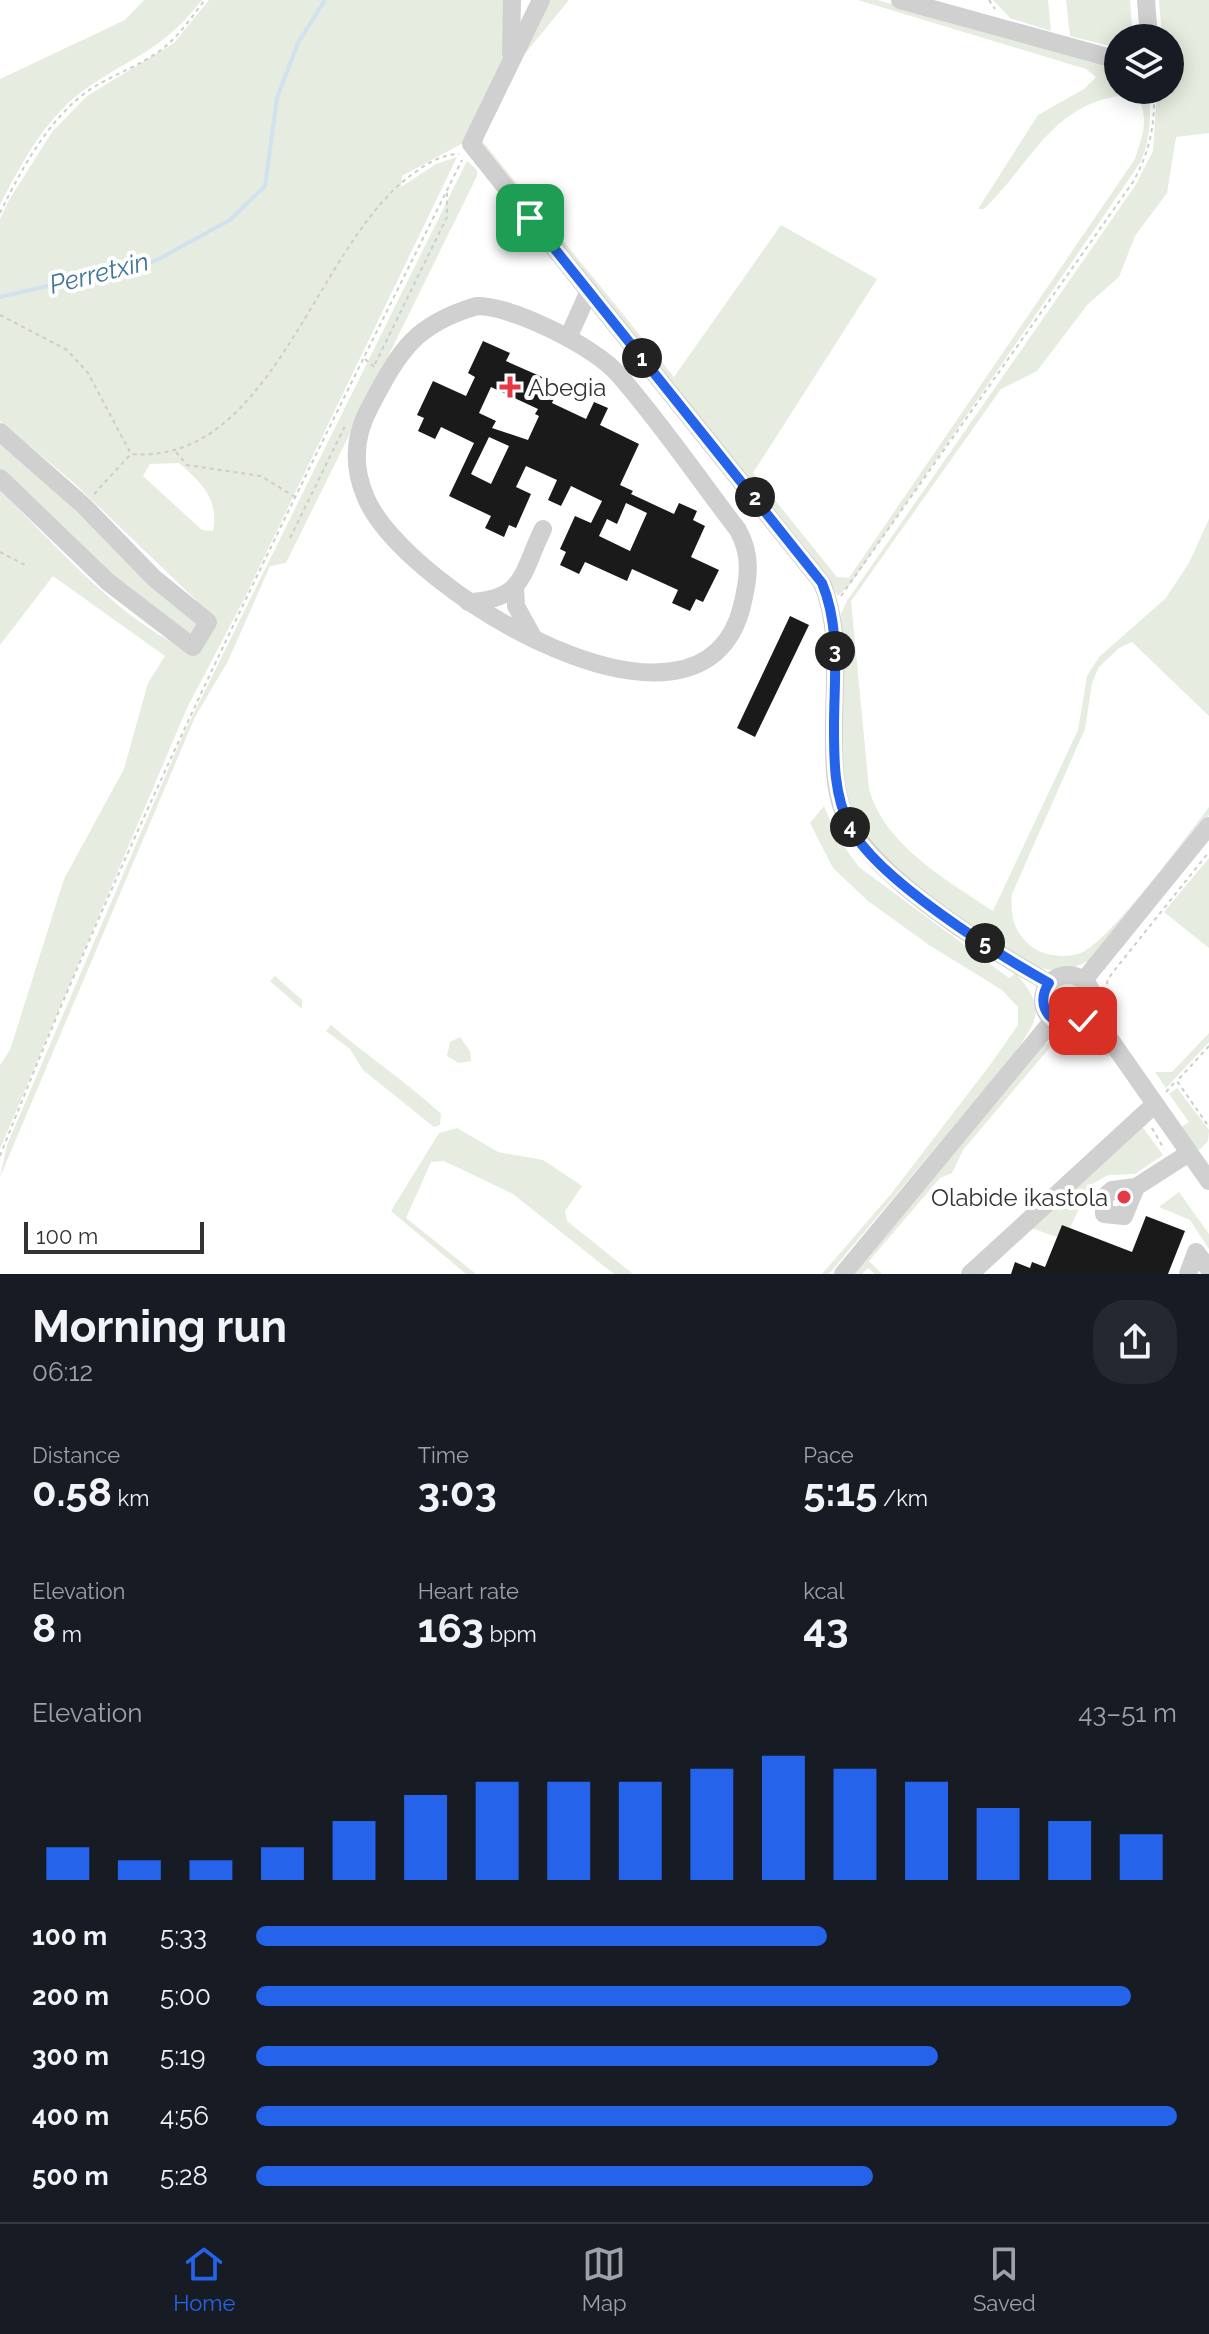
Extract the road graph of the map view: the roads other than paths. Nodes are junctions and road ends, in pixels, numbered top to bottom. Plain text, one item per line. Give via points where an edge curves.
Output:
1 (900, 0) edge
2 (976, 0) edge
3 (1146, 0) edge
4 (512, 4) edge
5 (539, 5) edge
6 (977, 21) junction
7 (1148, 24) edge
8 (1104, 56) edge
9 (511, 61) junction
10 (589, 291) junction
11 (568, 338) junction
12 (630, 343) junction
13 (618, 373) junction
14 (0, 432) edge
15 (0, 478) edge
16 (543, 529) dead end
17 (515, 588) junction
18 (468, 602) junction
19 (536, 640) junction
20 (1209, 826) edge
21 (1084, 980) junction
22 (1049, 983) junction
23 (1100, 999) junction
24 (1053, 1020) junction
25 (1075, 1024) junction
26 (1109, 1038) junction
27 (1163, 1110) junction
28 (1179, 1156) junction
29 (1209, 1181) edge
30 (1136, 1187) dead end
31 (1209, 1269) edge
32 (843, 1274) edge
33 (970, 1274) edge
34 (1188, 1274) edge

1 - 6 street
2 - 6 street
3 - 7 street
4 - 5 street via 523,12
4 - 9 street
5 - 9 street
6 - 8 street
9 - 10 street via 471,144
10 - 11 street
10 - 12 street
11 - 13 street
11 - 18 street via 494,306 452,313 410,340 361,422 356,462 377,519 419,565
12 - 13 street
12 - 22 street via 822,583 832,609 835,777 850,827 890,875
13 - 19 street via 748,547 750,565 740,614 719,647 680,669 604,668
14 - 15 street via 208,622 193,647 108,582
16 - 17 street
17 - 18 street via 498,599
17 - 19 street via 522,620
18 - 19 street
20 - 21 street
21 - 22 street via 1066,975
21 - 23 street
22 - 24 street via 1043,1005
23 - 25 street
23 - 26 street
24 - 25 street
24 - 32 street
25 - 26 street
26 - 27 street
27 - 28 street
27 - 33 street
28 - 29 street
28 - 30 street
31 - 34 street via 1196,1252

